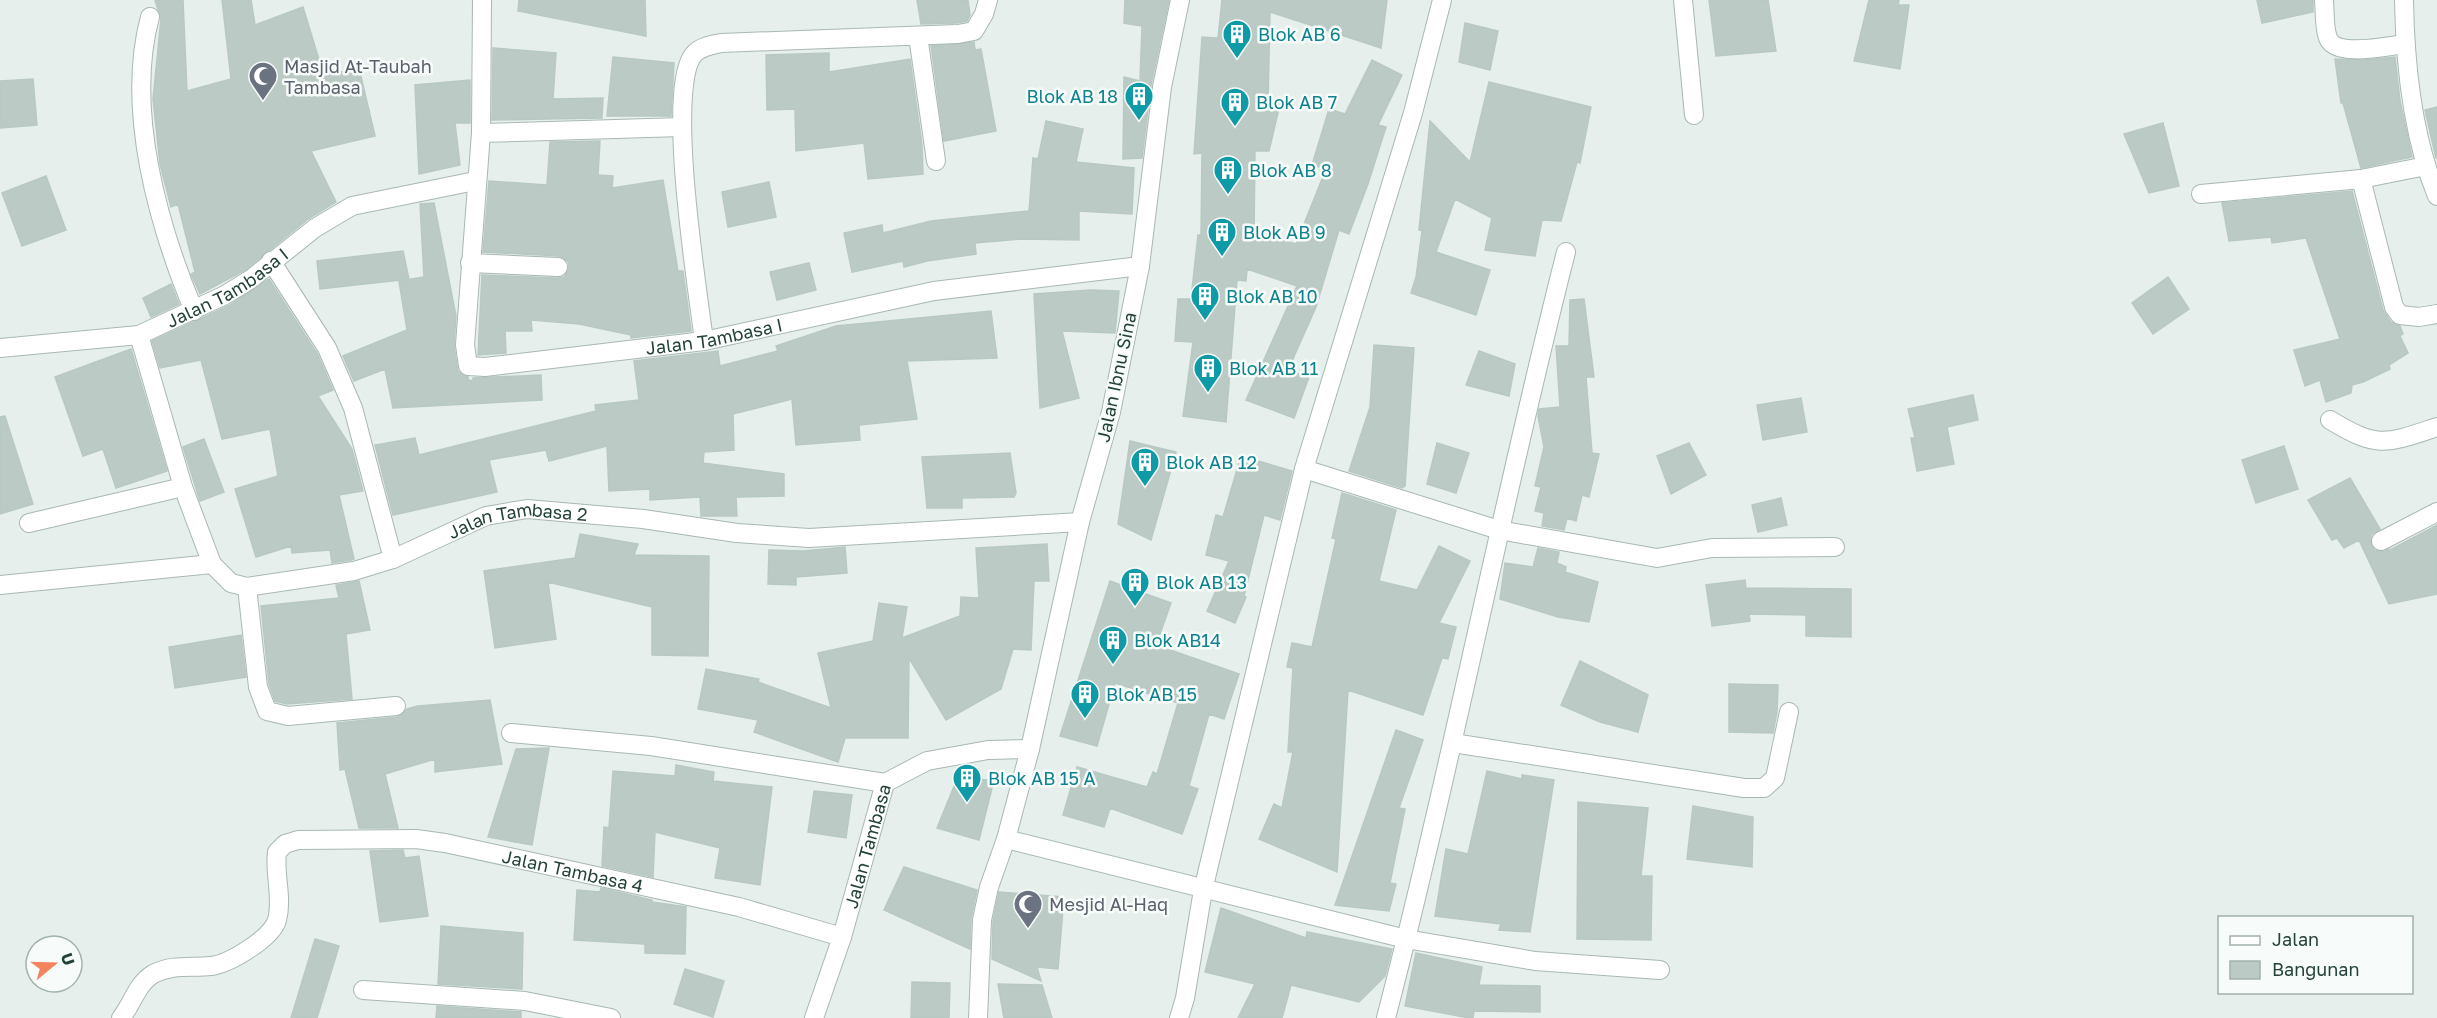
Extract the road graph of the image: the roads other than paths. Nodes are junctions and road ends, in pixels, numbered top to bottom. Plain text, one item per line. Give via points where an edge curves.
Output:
1 (482, 0) edge
2 (988, 0) edge
3 (1180, 0) edge
4 (1442, 0) edge
5 (1683, 0) edge
6 (2324, 0) edge
7 (2404, 0) edge
8 (150, 17) dead end
9 (918, 36) junction
10 (2405, 44) junction
11 (1694, 115) dead end
12 (682, 127) junction
13 (481, 134) junction
14 (936, 161) dead end
15 (2431, 173) edge
16 (2361, 179) junction
17 (475, 181) junction
18 (2201, 194) dead end
19 (2437, 196) edge
20 (1566, 252) dead end
21 (271, 261) junction
22 (470, 263) junction
23 (1140, 266) junction
24 (558, 267) dead end
25 (194, 311) junction
26 (2437, 314) edge
27 (139, 335) junction
28 (704, 341) junction
29 (0, 348) edge
30 (2331, 420) dead end
31 (2437, 428) edge
32 (1304, 469) junction
33 (183, 487) junction
34 (2437, 512) edge
35 (1080, 522) junction
36 (29, 523) dead end
37 (1499, 530) junction
38 (2381, 541) dead end
39 (1835, 547) dead end
40 (393, 559) junction
41 (212, 564) junction
42 (0, 585) edge
43 (247, 587) junction
44 (396, 706) dead end
45 (1789, 712) dead end
46 (511, 733) dead end
47 (1453, 743) junction
48 (1030, 749) junction
49 (885, 783) junction
50 (1006, 839) junction
51 (1203, 890) junction
52 (842, 937) junction
53 (1406, 939) junction
54 (1660, 970) dead end
55 (363, 990) dead end
56 (121, 1018) edge
57 (611, 1018) edge
58 (814, 1018) edge
59 (978, 1018) edge
60 (1179, 1018) edge
61 (1386, 1018) edge

1 - 13 street, Jalan Tambasa I
2 - 9 street via 974,31
3 - 23 street, Jalan Ibnu Sina via 1162,87
4 - 32 street via 1413,113
5 - 11 street
6 - 10 street via 2327,37 2333,45 2344,50
7 - 10 street
8 - 25 street via 140,69 146,143 179,276
9 - 12 street via 721,43 704,47 688,64 682,88
9 - 14 street
10 - 15 street
12 - 13 street
12 - 28 street
13 - 17 street, Jalan Tambasa I
15 - 16 street
15 - 19 street
16 - 18 street
16 - 26 street via 2394,307 2400,315 2412,318
17 - 21 street, Jalan Tambasa I via 352,206
17 - 22 street, Jalan Tambasa I
20 - 37 street
21 - 25 street, Jalan Tambasa I via 251,279
21 - 40 street via 327,348 353,408
22 - 24 street
22 - 28 street, Jalan Tambasa I via 465,345 468,366
23 - 28 street, Jalan Tambasa I via 934,291
23 - 35 street, Jalan Ibnu Sina via 1111,412
25 - 27 street, Jalan Tambasa I
27 - 29 street, Jalan Tambasa I
27 - 33 street
30 - 31 street via 2375,442 2390,443
32 - 37 street
32 - 51 street
33 - 36 street
33 - 41 street
34 - 38 street
35 - 40 street, Jalan Tambasa 2 via 809,538 527,509 486,516
35 - 48 street, Jalan Ibnu Sina
37 - 39 street via 1657,558 1712,548
37 - 47 street
40 - 43 street, Jalan Tambasa 2 via 354,571
41 - 42 street
41 - 43 street via 231,583
43 - 44 street via 258,687 267,711 288,716
45 - 47 street via 1775,778 1764,788
46 - 49 street via 651,746
47 - 53 street
48 - 49 street, Jalan Tambasa via 988,750 927,761
48 - 50 street, Jalan Ibnu Sina
49 - 52 street, Jalan Tambasa
50 - 51 street
50 - 59 street, Jalan Ibnu Sina via 982,920
51 - 53 street
51 - 60 street
52 - 56 street, Jalan Tambasa 4 via 738,907 445,843 416,839 298,840 277,852 277,921 268,934 225,962 168,968 152,975 139,986
52 - 58 street, Jalan Tambasa
53 - 54 street via 1535,961
53 - 61 street
55 - 57 street via 525,1002

